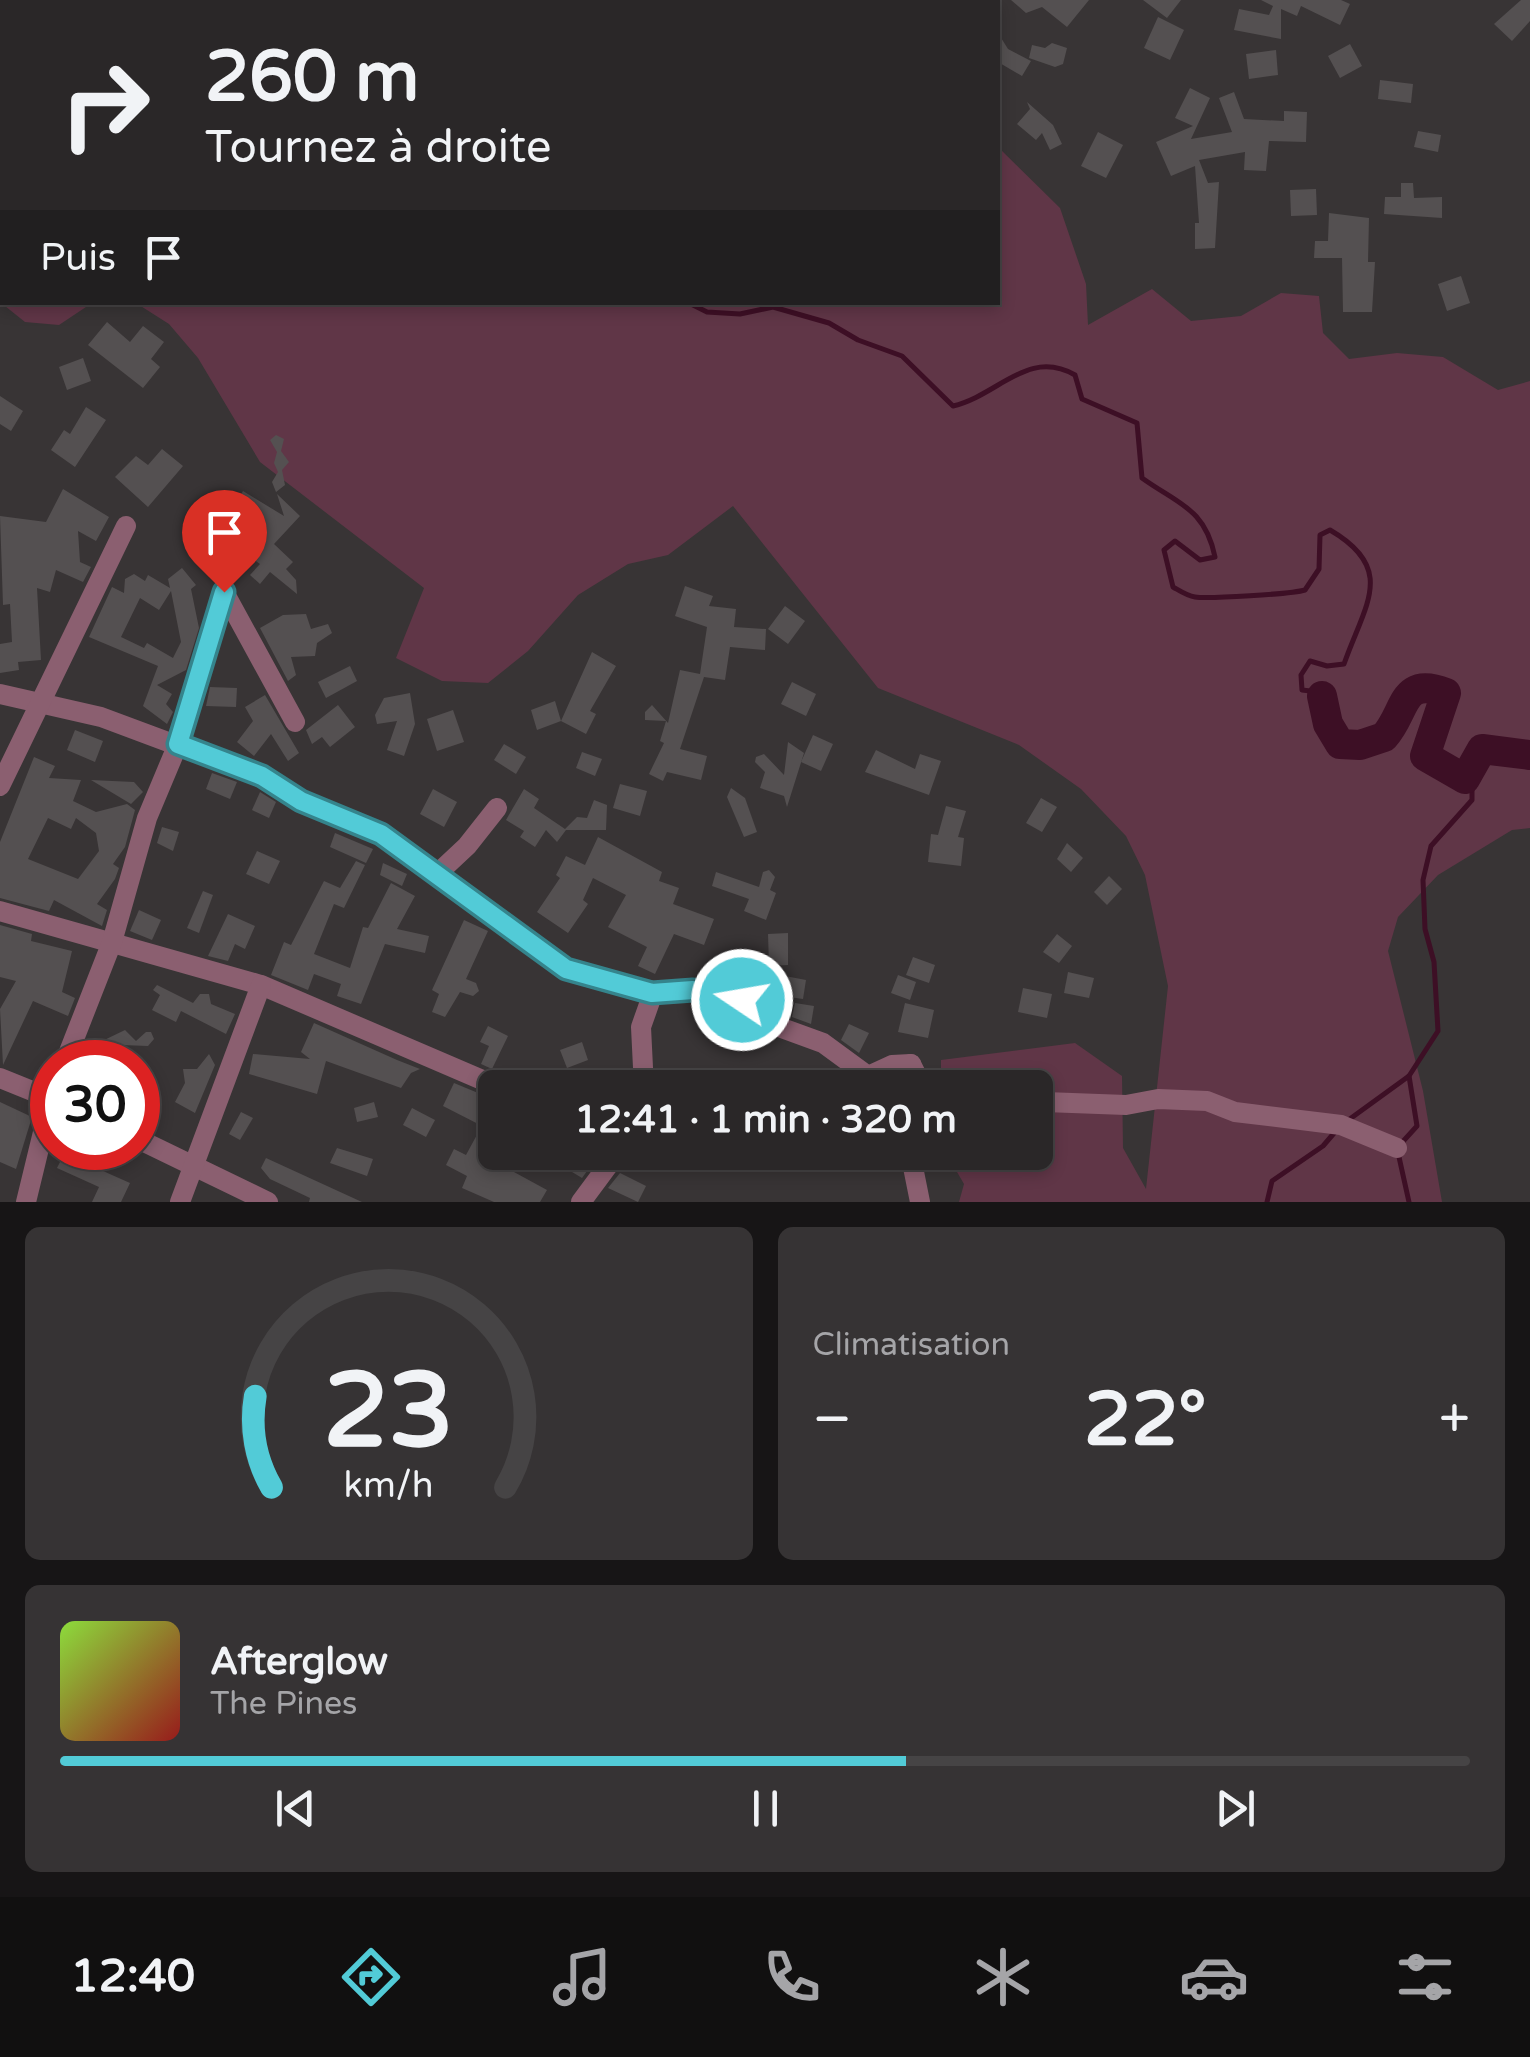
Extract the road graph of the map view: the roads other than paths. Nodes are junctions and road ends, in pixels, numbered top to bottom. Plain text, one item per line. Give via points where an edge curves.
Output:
1 (126, 526) dead end
2 (0, 694) edge
3 (41, 707) junction
4 (294, 722) dead end
5 (178, 744) junction
6 (0, 786) edge
7 (497, 808) dead end
8 (436, 875) junction
9 (0, 910) edge
10 (112, 942) junction
11 (260, 984) junction
12 (652, 993) junction
13 (74, 1040) edge
14 (912, 1064) junction
15 (645, 1070) edge
16 (860, 1070) edge
17 (882, 1070) edge
18 (912, 1070) edge
19 (915, 1070) edge
20 (0, 1078) edge
21 (478, 1078) edge
22 (30, 1090) edge
23 (1053, 1102) edge
24 (1397, 1148) dead end
25 (160, 1152) edge
26 (34, 1170) edge
27 (192, 1170) junction
28 (605, 1170) edge
29 (914, 1170) edge
30 (26, 1202) edge
31 (180, 1202) edge
32 (268, 1202) edge
33 (581, 1202) edge
34 (920, 1202) edge

1 - 3 street
2 - 3 street
3 - 5 street via 100,717
3 - 6 street
4 - 5 street via 224,592
5 - 8 street via 381,834
5 - 10 street via 148,818
7 - 8 street
8 - 12 street via 566,969
9 - 10 street
10 - 11 street
10 - 13 street
11 - 21 street
11 - 27 street
12 - 15 street via 641,1026
12 - 16 street via 693,990 742,1000 770,1024 823,1044
14 - 17 street
14 - 18 street
14 - 19 street
20 - 22 street
23 - 24 street via 1207,1101 1235,1112 1341,1125
25 - 27 street
26 - 30 street
27 - 31 street
27 - 32 street
28 - 33 street
29 - 34 street

